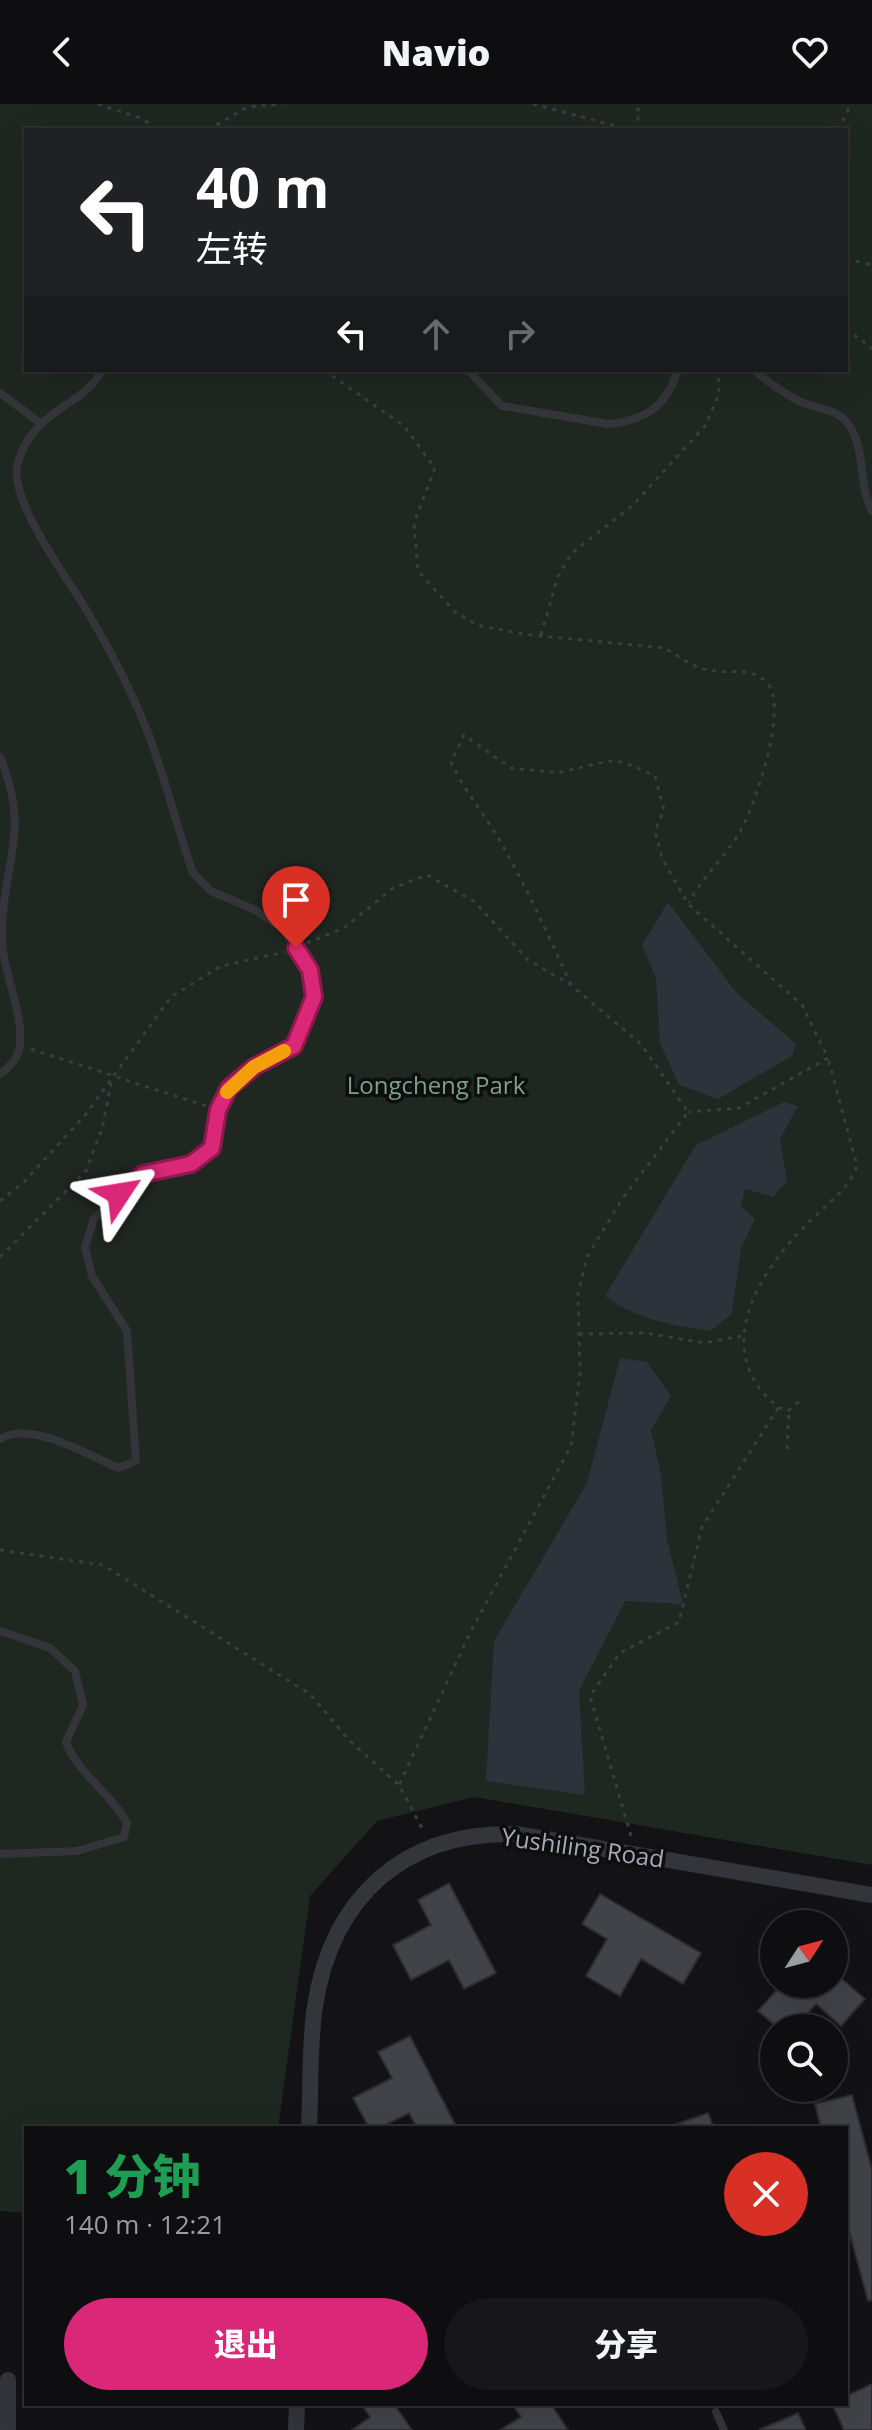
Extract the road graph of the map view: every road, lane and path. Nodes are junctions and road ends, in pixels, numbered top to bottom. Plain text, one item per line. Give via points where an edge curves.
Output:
1 (98, 104) edge
2 (283, 104) edge
3 (533, 104) edge
4 (635, 104) edge
5 (851, 104) edge
6 (154, 128) edge
7 (211, 128) edge
8 (625, 128) edge
9 (634, 128) edge
10 (839, 128) edge
11 (848, 259) edge
12 (872, 265) edge
13 (848, 330) edge
14 (872, 348) edge
15 (101, 372) edge
16 (327, 372) edge
17 (470, 372) edge
18 (677, 372) edge
19 (718, 372) edge
20 (756, 372) edge
21 (0, 393) edge
22 (39, 422) junction
23 (872, 511) edge
24 (541, 635) junction
25 (0, 757) edge
26 (688, 904) junction
27 (571, 985) dead end
28 (641, 1044) dead end
29 (20, 1045) junction
30 (828, 1058) junction
31 (0, 1074) edge
32 (113, 1076) junction
33 (218, 1110) junction
34 (688, 1112) junction
35 (0, 1257) edge
36 (579, 1334) junction
37 (741, 1336) junction
38 (803, 1398) dead end
39 (778, 1408) junction
40 (789, 1410) junction
41 (0, 1439) edge
42 (787, 1449) dead end
43 (0, 1550) edge
44 (0, 1631) edge
45 (399, 1785) junction
46 (431, 1846) junction
47 (0, 1854) edge
48 (636, 1854) junction
49 (872, 1895) edge
50 (309, 2126) edge
51 (8, 2380) dead end
52 (297, 2406) edge
53 (716, 2412) dead end
54 (8, 2430) edge
55 (296, 2430) edge
56 (724, 2430) edge

1 - 6 path
2 - 7 path via 247,107
3 - 8 path
4 - 9 path via 640,113
5 - 10 path
11 - 12 path
13 - 14 path
15 - 22 lane via 96,382
16 - 24 path via 404,426 435,468 414,523 418,571 454,611 477,625
17 - 18 lane via 502,406 608,424 654,411 665,401
19 - 24 path via 719,394 705,426 632,506 572,553 558,576
20 - 23 lane via 774,388 847,421
21 - 22 lane
22 - 33 lane via 17,464 20,492 127,683 193,873 211,891 282,928 310,970 314,997 294,1046 254,1067 229,1088
24 - 26 path via 665,648 713,672 742,670 766,681 776,697 775,728 760,787 741,830
25 - 29 lane via 15,804 13,865 1,932
26 - 27 path via 662,858 655,831 664,810 655,776 609,761 557,773 511,768 464,735 451,762 462,788 498,836
26 - 30 path via 802,1005
28 - 34 path
29 - 31 lane via 17,1057
29 - 32 path
30 - 34 path via 739,1108
30 - 37 path via 857,1166 852,1179 760,1281
32 - 33 path
32 - 35 path via 86,1171
33 - 41 lane via 212,1148 191,1164 143,1174 94,1219 85,1247 92,1276 127,1331 136,1461 118,1468 62,1441 9,1434
34 - 36 path via 622,1199 587,1257 578,1294
36 - 37 path via 646,1333 705,1343
36 - 45 path via 571,1446 470,1633
37 - 39 path via 756,1384
38 - 40 path
39 - 40 path
39 - 48 path via 702,1527 679,1622 620,1653 590,1696
40 - 42 path
43 - 45 path via 103,1565 310,1694 349,1740
44 - 47 lane via 50,1648 75,1671 83,1705 66,1742 73,1760 118,1806 127,1823 124,1837 77,1851
45 - 46 path
46 - 48 street, Yushiling Road via 505,1833
46 - 50 street, Yushiling Road via 375,1881 335,1937 316,2005
48 - 49 street, Yushiling Road
51 - 54 street
52 - 55 street
53 - 56 lane

